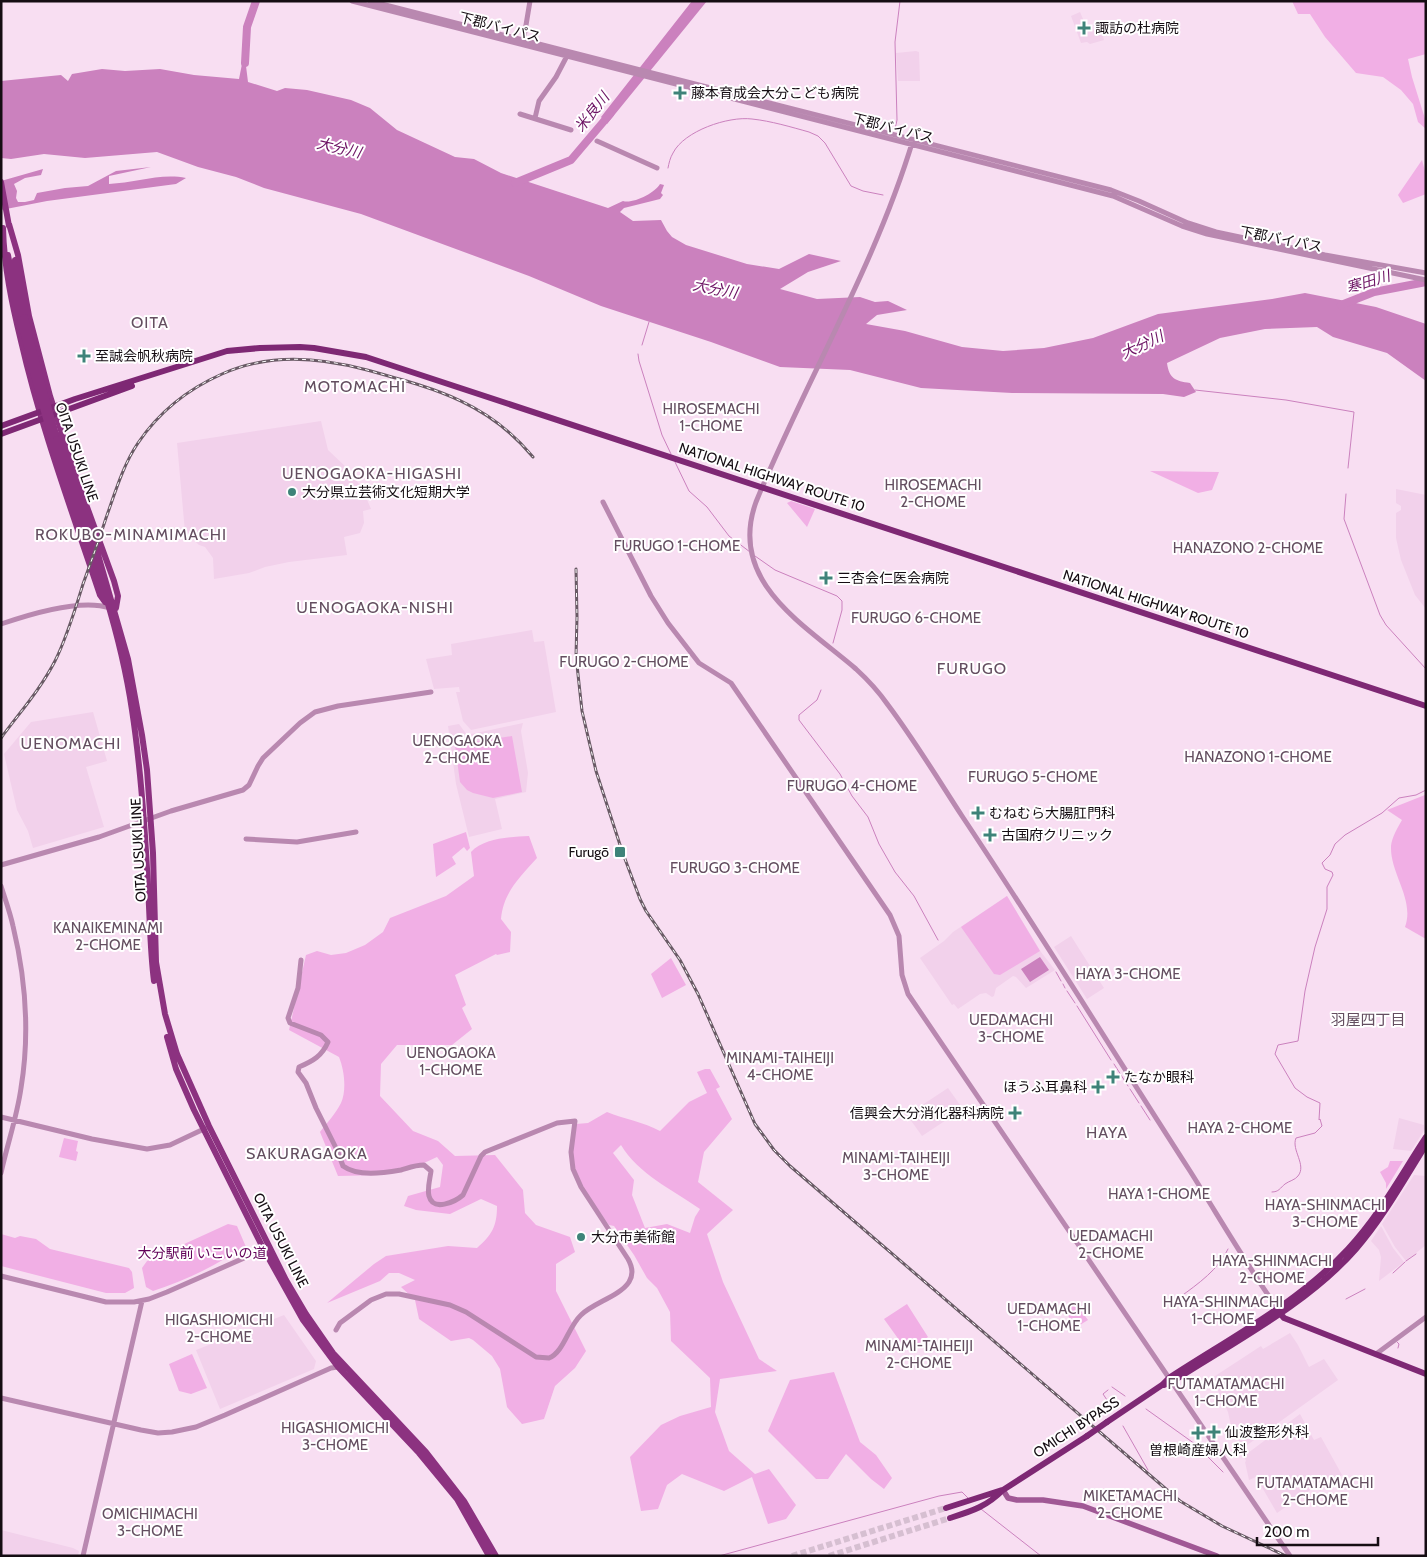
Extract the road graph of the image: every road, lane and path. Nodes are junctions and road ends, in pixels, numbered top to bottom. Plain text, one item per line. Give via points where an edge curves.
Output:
1 (352, 1) edge
2 (370, 1) edge
3 (530, 1) edge
4 (523, 42) junction
5 (568, 53) junction
6 (520, 114) dead end
7 (535, 118) junction
8 (571, 130) dead end
9 (597, 141) dead end
10 (912, 142) junction
11 (657, 168) dead end
12 (1, 182) edge
13 (1, 219) edge
14 (6, 226) junction
15 (13, 267) junction
16 (1392, 270) junction
17 (1426, 274) edge
18 (1426, 280) edge
19 (54, 410) junction
20 (39, 412) junction
21 (40, 419) junction
22 (1, 426) edge
23 (1, 434) edge
24 (54, 435) junction
25 (762, 487) junction
26 (603, 502) dead end
27 (109, 608) junction
28 (116, 611) junction
29 (1, 624) edge
30 (431, 692) dead end
31 (1426, 706) edge
32 (147, 820) junction
33 (356, 832) dead end
34 (246, 839) dead end
35 (1, 865) edge
36 (1, 886) edge
37 (301, 960) dead end
38 (1, 1117) edge
39 (14, 1120) junction
40 (206, 1128) junction
41 (1426, 1137) edge
42 (1426, 1146) edge
43 (1, 1173) edge
44 (267, 1248) junction
45 (1, 1276) edge
46 (142, 1301) junction
47 (1278, 1311) junction
48 (1426, 1318) edge
49 (336, 1330) dead end
50 (1376, 1354) junction
51 (338, 1367) junction
52 (1426, 1374) edge
53 (1171, 1380) junction
54 (1, 1398) edge
55 (114, 1424) junction
56 (1003, 1490) junction
57 (946, 1508) tunnel mouth
58 (950, 1518) tunnel mouth
59 (83, 1556) edge
60 (489, 1556) edge
61 (496, 1556) edge
62 (1217, 1556) edge
63 (1290, 1556) edge

1 - 4 street, 下郡バイパス
2 - 4 street, 下郡バイパス
3 - 4 street
4 - 5 street, 下郡バイパス
5 - 7 street via 539,101
5 - 10 street, 下郡バイパス
6 - 7 street
7 - 8 street
9 - 11 street
10 - 16 street, 下郡バイパス via 1111,190 1216,232
10 - 25 street via 892,202 870,253
12 - 14 main road, OITA USUKI LINE
13 - 14 main road, OITA USUKI LINE
14 - 15 main road
14 - 15 main road, OITA USUKI LINE
15 - 19 main road
15 - 20 main road via 16,320
15 - 24 main road, OITA USUKI LINE, bridge
16 - 17 street
16 - 18 street
19 - 20 highway, NATIONAL HIGHWAY ROUTE 10
19 - 21 highway, NATIONAL HIGHWAY ROUTE 10
19 - 25 highway, NATIONAL HIGHWAY ROUTE 10 via 228,351 314,348 366,357
19 - 28 main road via 114,581 118,596
20 - 21 main road
20 - 22 highway, NATIONAL HIGHWAY ROUTE 10
21 - 23 highway, NATIONAL HIGHWAY ROUTE 10
21 - 27 main road via 100,596
24 - 27 main road, OITA USUKI LINE
24 - 28 main road, OITA USUKI LINE via 98,551
25 - 31 highway, NATIONAL HIGHWAY ROUTE 10
25 - 47 street via 751,516 750,534 752,553 762,580 777,601 811,634 861,674 890,707 1008,885
26 - 53 street via 636,569 668,623 699,663 731,683 890,915 899,936 902,975 908,994
27 - 28 street
27 - 29 street via 97,604 56,609
27 - 32 main road, OITA USUKI LINE via 132,708
28 - 32 main road, OITA USUKI LINE via 142,735
30 - 32 street via 314,712 263,758 245,789
32 - 35 street
32 - 40 main road, OITA USUKI LINE via 151,949 158,1002 176,1069
33 - 34 street via 297,842
36 - 39 street via 19,953 27,1012 24,1065
37 - 49 street via 298,988 288,1018 290,1023 322,1035 328,1042 324,1052 314,1061 299,1067 298,1072 343,1166 369,1173 424,1165 431,1172 430,1199 442,1205 463,1195 485,1152 557,1123 575,1121 571,1152 573,1169 632,1270 626,1285 582,1314 559,1351 548,1358 536,1357 466,1312 399,1294 386,1294 371,1300 340,1323
38 - 39 street
39 - 40 street via 92,1140 147,1149 170,1144
39 - 43 street
40 - 44 main road, OITA USUKI LINE
41 - 47 highway, OMICHI BYPASS via 1362,1233 1321,1275
42 - 47 highway, OMICHI BYPASS via 1355,1251 1325,1280
44 - 46 street
44 - 51 main road, OITA USUKI LINE via 303,1320
44 - 61 main road, OITA USUKI LINE via 322,1338 426,1452 464,1500
45 - 46 street via 106,1302
46 - 55 street
47 - 50 highway via 1284,1318
47 - 53 highway, OMICHI BYPASS
48 - 50 street
50 - 52 highway
51 - 55 street via 196,1427 158,1433
51 - 60 main road, OITA USUKI LINE via 457,1500
53 - 56 highway, OMICHI BYPASS, bridge
53 - 63 street
54 - 55 street
55 - 59 street
56 - 57 highway, OMICHI BYPASS
56 - 58 highway, OMICHI BYPASS via 984,1506
56 - 62 main road via 1008,1498 1015,1500 1083,1506

